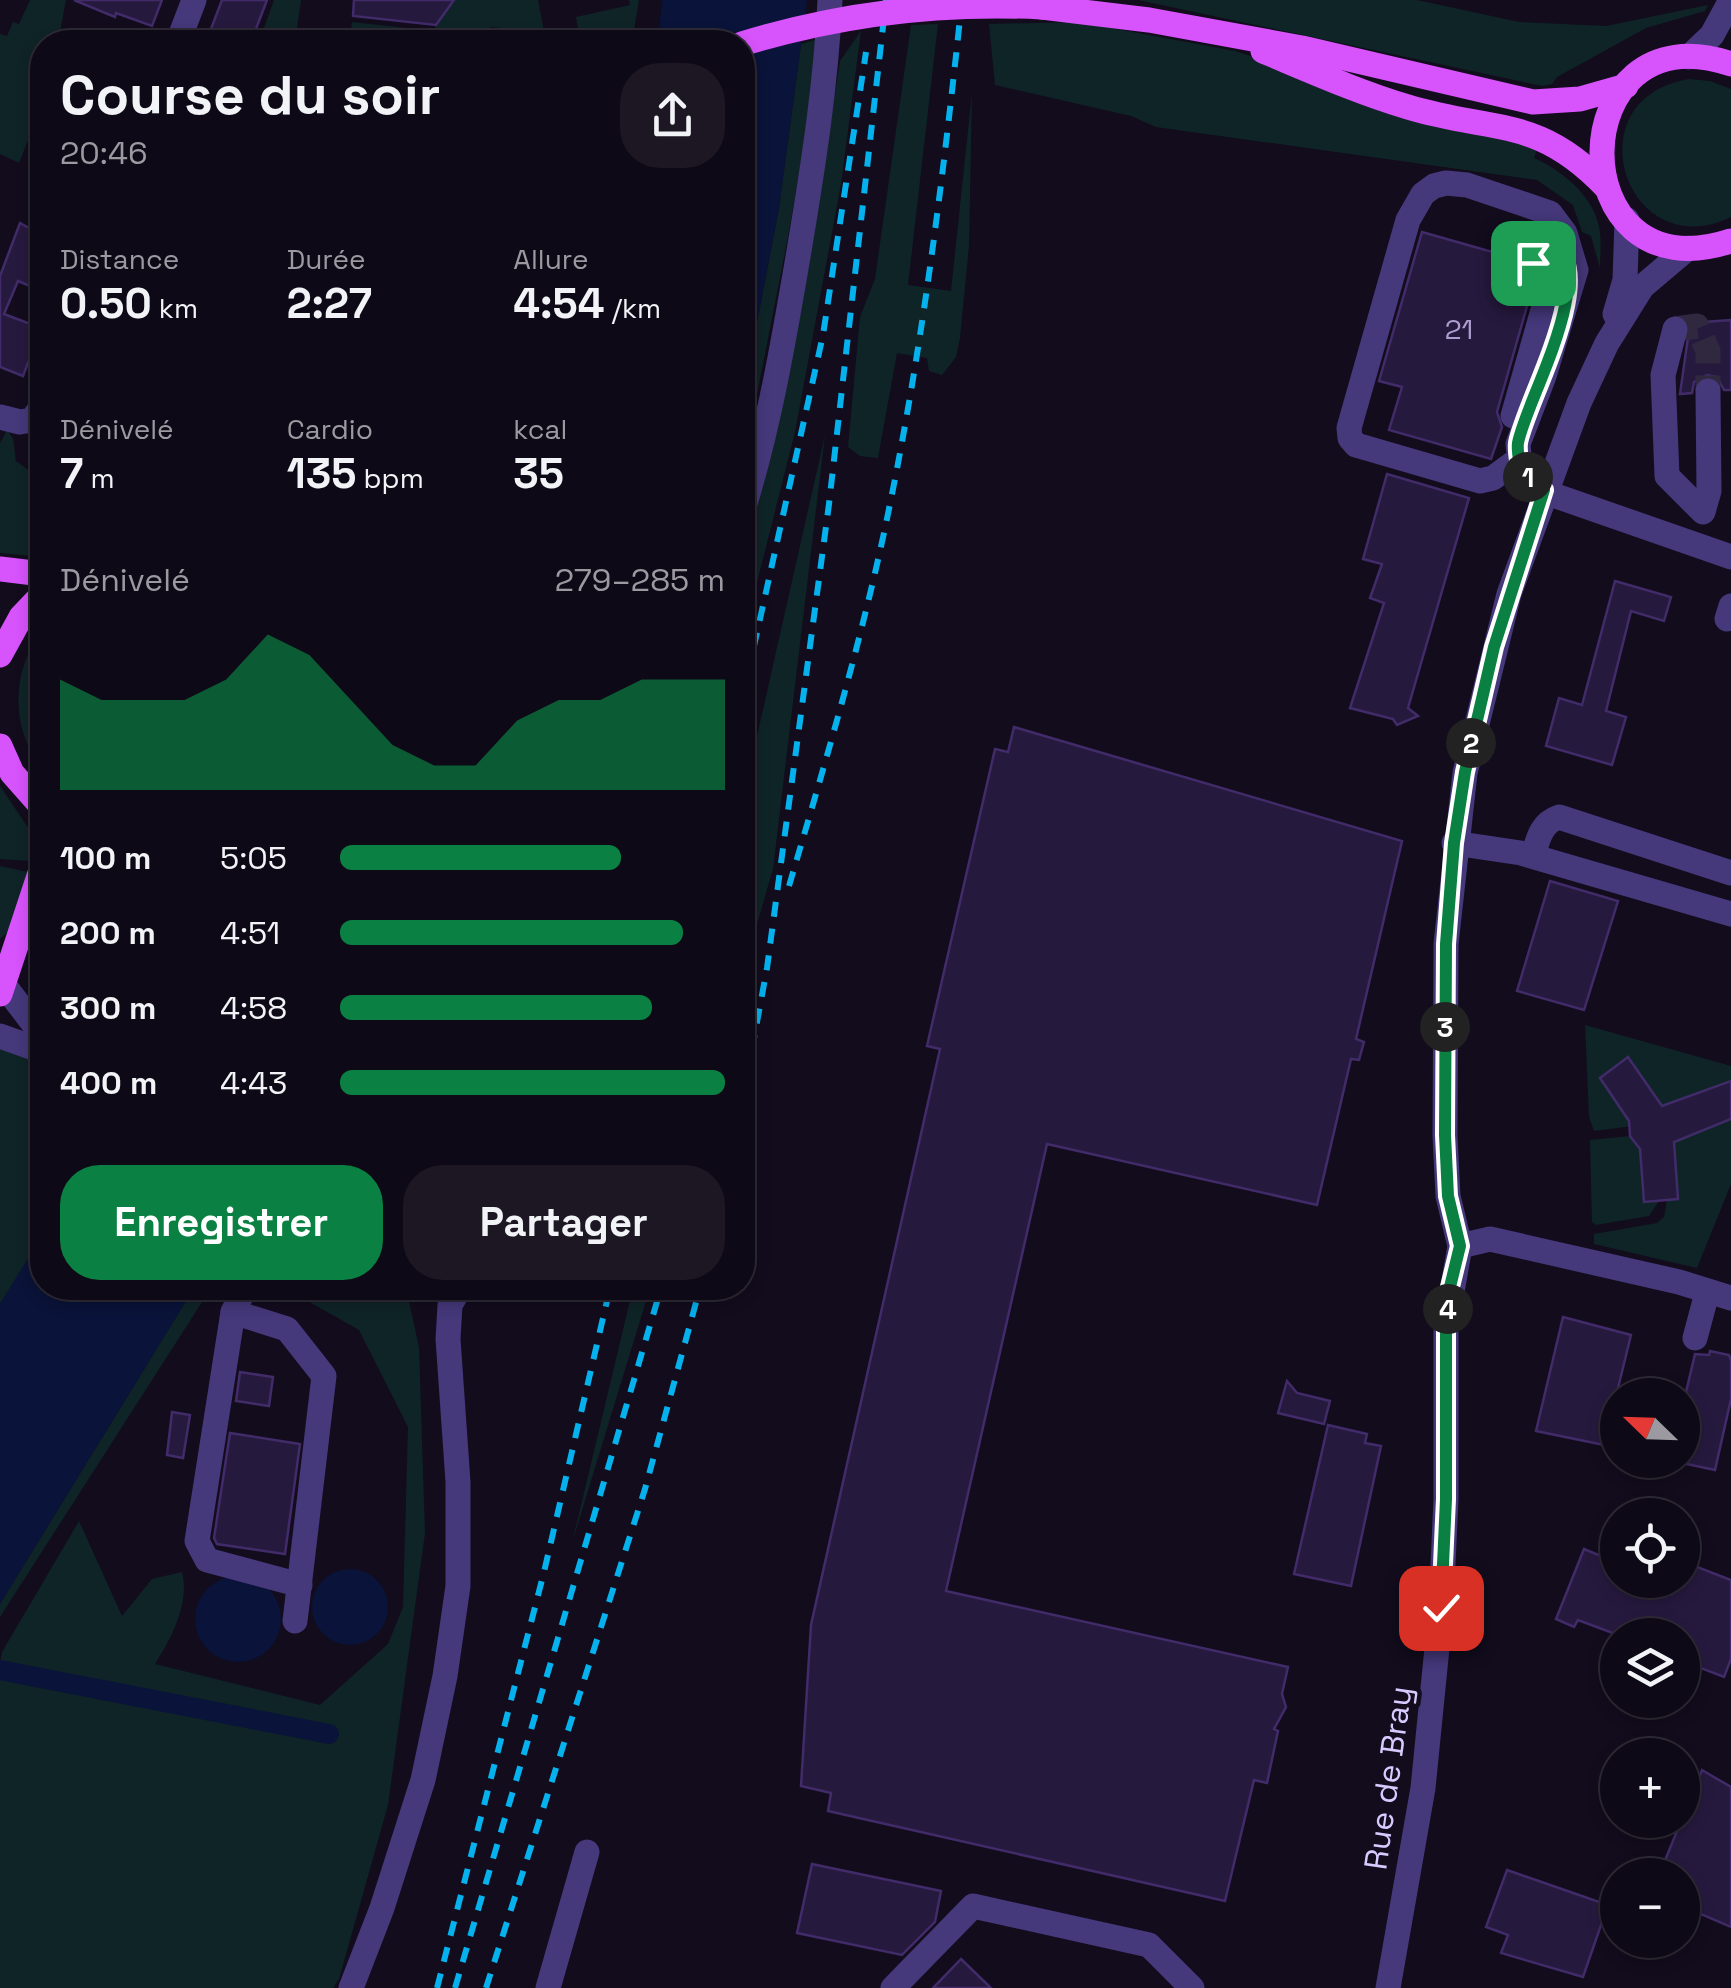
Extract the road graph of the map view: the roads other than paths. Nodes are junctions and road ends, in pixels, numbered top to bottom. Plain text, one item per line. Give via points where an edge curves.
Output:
1 (194, 0) edge
2 (830, 0) edge
3 (1731, 0) edge
4 (183, 30) edge
5 (1228, 36) junction
6 (755, 41) edge
7 (1689, 57) junction
8 (1731, 64) edge
9 (1626, 86) junction
10 (1606, 187) junction
11 (1627, 220) junction
12 (1731, 242) edge
13 (1688, 248) junction
14 (1567, 298) junction
15 (1674, 329) dead end
16 (1607, 343) junction
17 (1708, 391) tunnel mouth
18 (0, 416) edge
19 (30, 420) edge
20 (1516, 466) junction
21 (755, 474) edge
22 (1544, 490) junction
23 (1703, 512) junction
24 (1692, 545) junction
25 (1731, 556) edge
26 (0, 569) edge
27 (30, 573) edge
28 (30, 607) edge
29 (0, 655) edge
30 (0, 746) edge
31 (30, 794) edge
32 (1454, 843) junction
33 (1532, 856) junction
34 (1731, 873) edge
35 (30, 905) edge
36 (1731, 914) edge
37 (30, 941) edge
38 (5, 983) edge
39 (30, 1018) edge
40 (0, 1036) edge
41 (30, 1046) edge
42 (1460, 1246) junction
43 (1713, 1294) edge
44 (240, 1300) edge
45 (453, 1300) edge
46 (234, 1312) junction
47 (1695, 1338) dead end
48 (300, 1585) junction
49 (296, 1621) dead end
50 (587, 1852) dead end
51 (1187, 1986) edge
52 (351, 1988) edge
53 (548, 1988) edge
54 (893, 1988) edge
55 (1388, 1988) edge

1 - 4 street
2 - 21 street via 826,89
3 - 7 street via 1712,35
5 - 6 main road, bridge via 1042,7 926,8
5 - 9 main road via 1532,102 1580,100
5 - 10 main road via 1387,101 1549,140
7 - 8 main road
7 - 9 main road via 1648,69
9 - 10 main road via 1601,134
10 - 11 main road
11 - 13 main road via 1655,240
11 - 16 street, Rue de Bray via 1625,280
12 - 13 main road
13 - 16 street, Rue de Bray via 1642,288
14 - 20 street
14 - 20 street via 1559,248 1540,244 1534,248 1548,292 1506,442
14 - 20 street via 1576,270 1566,233 1550,214 1458,183 1434,186 1415,205 1350,438 1480,480
15 - 23 street via 1663,375 1667,476
16 - 22 street, Rue de Bray
17 - 23 street via 1709,491
18 - 19 street
20 - 22 street
22 - 24 street
22 - 32 street, Rue de Bray via 1494,647
23 - 24 street
24 - 25 street
26 - 27 main road
28 - 29 main road
30 - 31 main road
32 - 33 street
32 - 42 street, Rue de Bray via 1445,1135 1448,1196
33 - 34 street via 1541,830 1559,818
33 - 36 street
35 - 38 main road
37 - 38 main road
38 - 39 street
40 - 41 street
42 - 43 street
42 - 55 street, Rue de Bray via 1446,1326 1441,1608 1422,1788
43 - 47 street
44 - 46 street
45 - 52 street via 448,1339 458,1586 445,1676 422,1780
46 - 48 street via 287,1329 324,1376
46 - 48 street via 198,1541 207,1560
48 - 49 street
50 - 53 street
51 - 54 street via 1149,1945 973,1906

